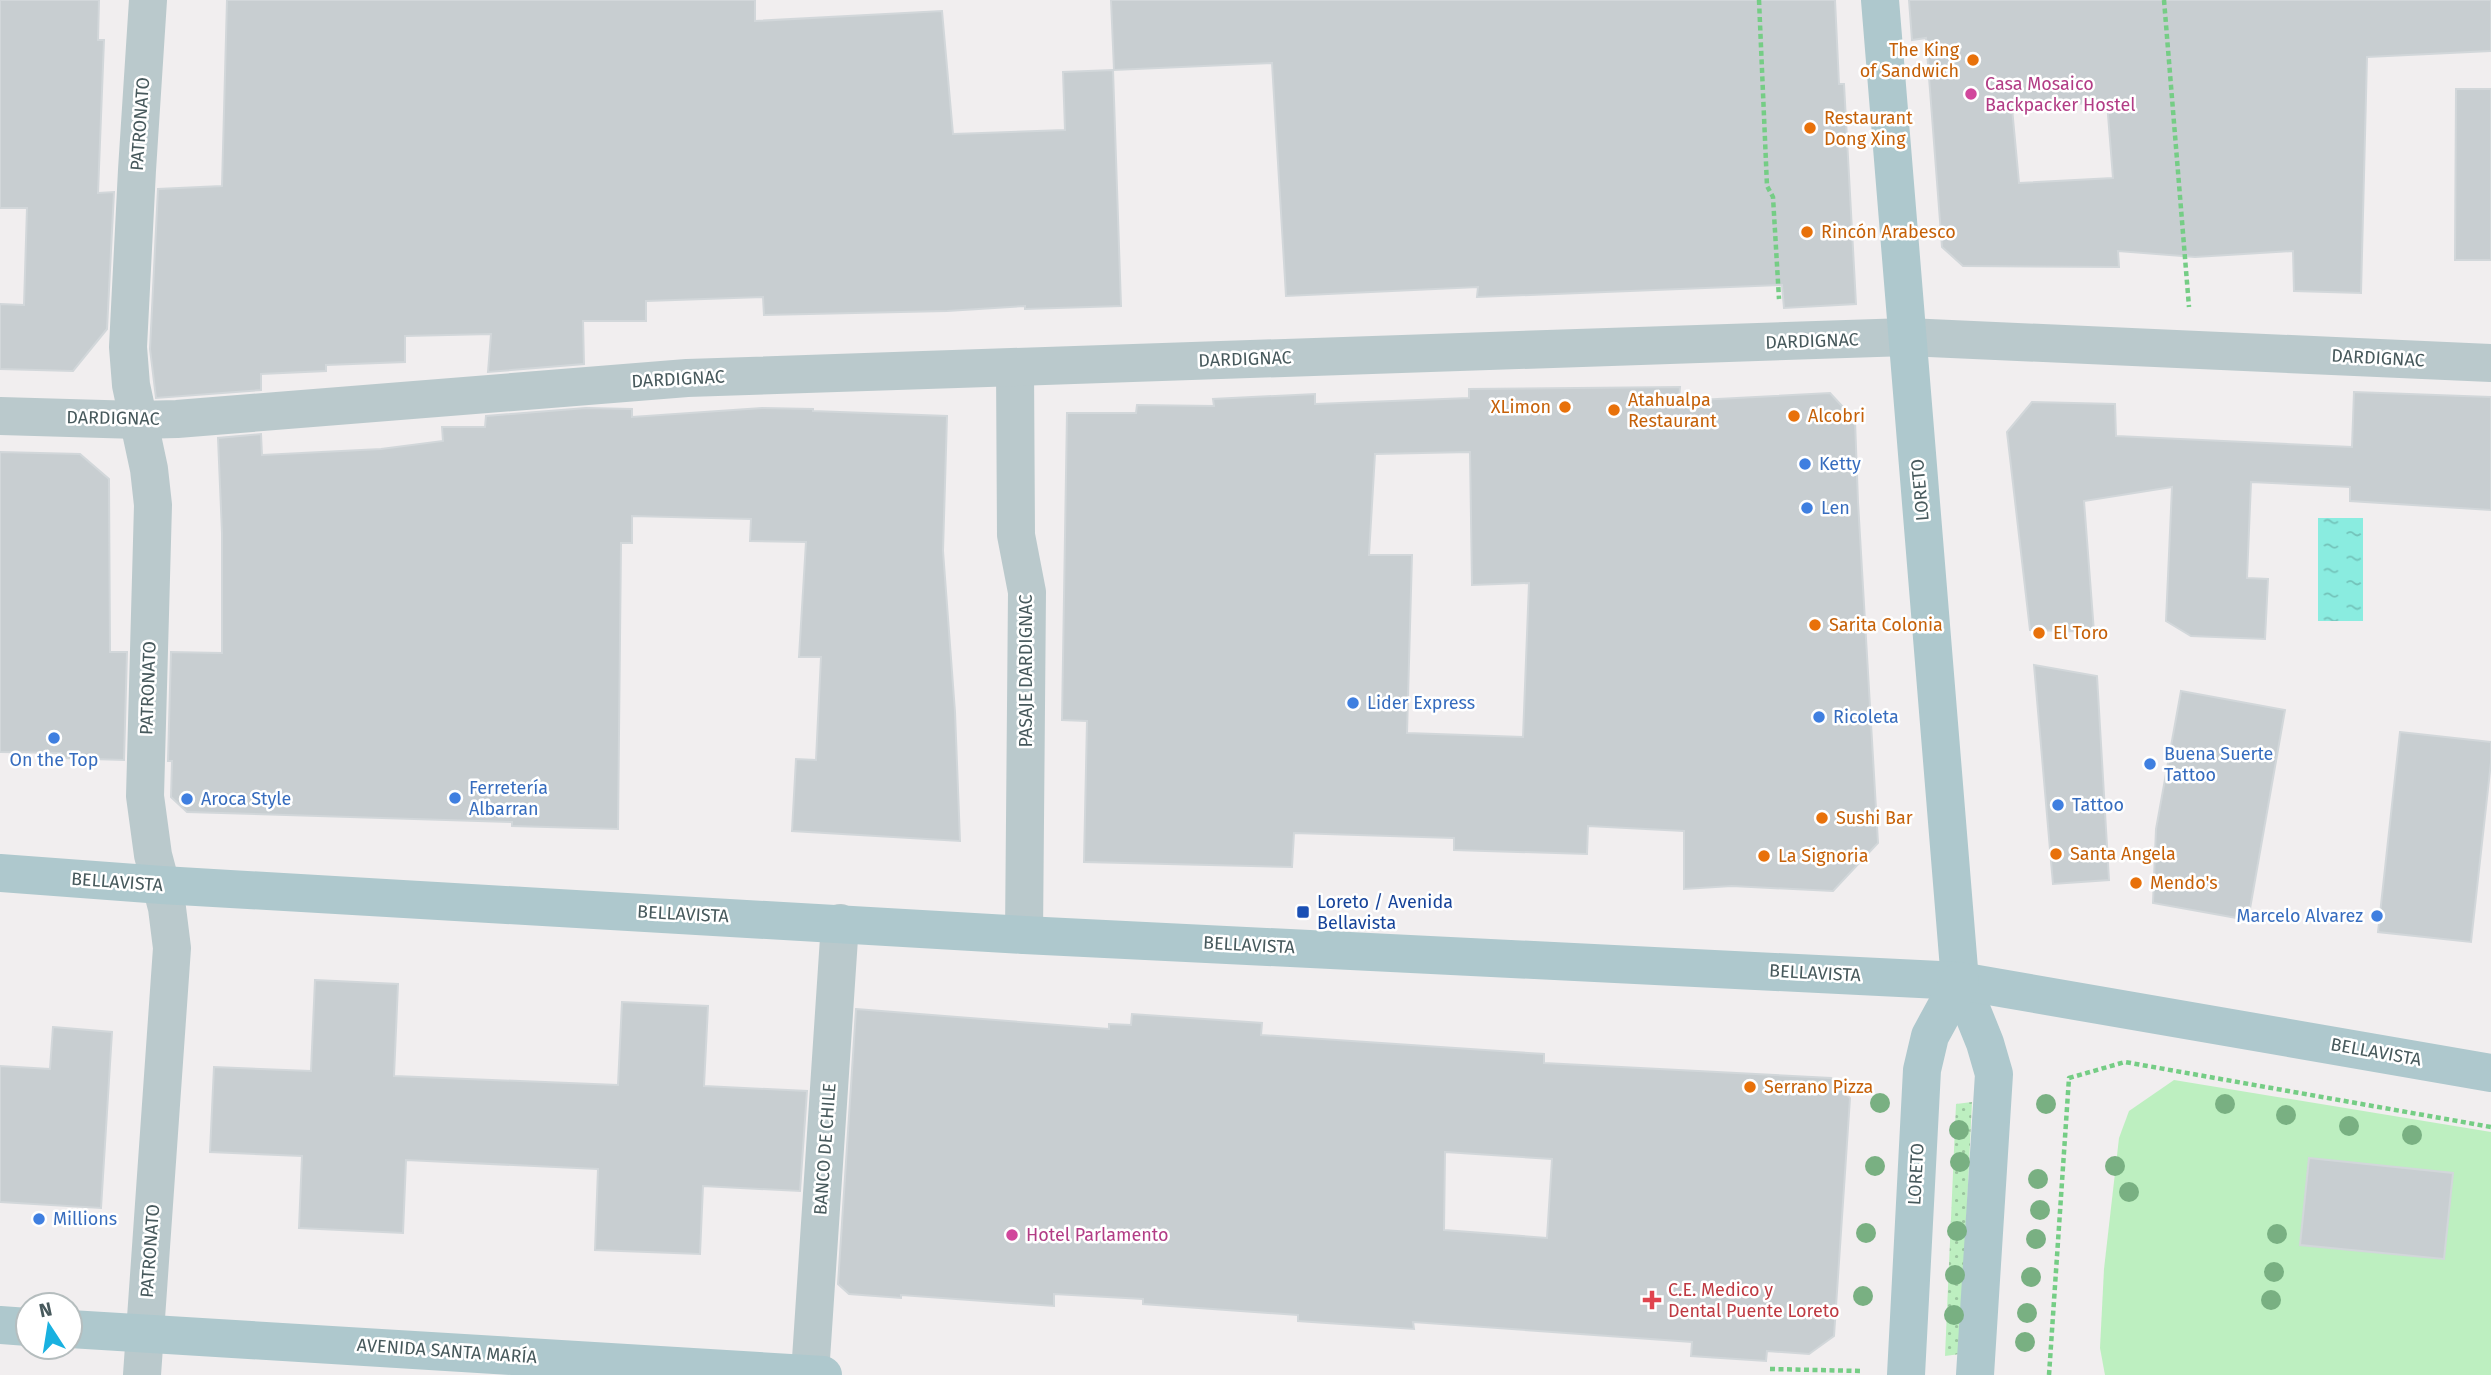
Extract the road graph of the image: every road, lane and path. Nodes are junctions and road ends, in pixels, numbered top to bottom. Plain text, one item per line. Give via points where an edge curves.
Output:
1 (148, 0) edge
2 (1759, 0) edge
3 (1880, 0) edge
4 (2164, 0) edge
5 (2187, 290) dead end
6 (1908, 337) junction
7 (1782, 341) junction
8 (2491, 363) edge
9 (1015, 367) junction
10 (0, 416) edge
11 (138, 420) junction
12 (0, 873) edge
13 (162, 885) junction
14 (840, 923) junction
15 (1024, 935) junction
16 (1960, 981) junction
17 (2491, 1073) edge
18 (2491, 1127) edge
19 (84, 1330) edge
20 (144, 1332) junction
21 (810, 1374) edge
22 (142, 1375) edge
23 (823, 1375) edge
24 (1906, 1375) edge
25 (1975, 1375) edge
26 (2049, 1375) edge

1 - 11 street, PATRONATO via 128,347
2 - 7 path via 1767,187 1773,197
3 - 6 main road, LORETO
4 - 5 path
6 - 7 street, DARDIGNAC
6 - 8 street, DARDIGNAC
6 - 16 main road, LORETO
7 - 9 street, DARDIGNAC
9 - 11 street, DARDIGNAC via 687,378
9 - 15 street, PASAJE DARDIGNAC via 1016,535 1027,592
10 - 11 street, DARDIGNAC
11 - 13 street, PATRONATO via 153,505 145,796
12 - 13 main road, BELLAVISTA
13 - 14 main road, BELLAVISTA
13 - 20 street, PATRONATO via 172,948
14 - 15 main road, BELLAVISTA
14 - 21 street, BANCO DE CHILE
15 - 16 main road, BELLAVISTA
16 - 17 main road, BELLAVISTA
16 - 24 main road, LORETO via 1930,1036 1922,1070
16 - 25 main road, LORETO via 1994,1074
18 - 26 path via 2125,1062 2069,1078
19 - 20 main road, AVENIDA SANTA MARÍA
20 - 21 main road, AVENIDA SANTA MARÍA
20 - 22 street, PATRONATO
21 - 23 main road, AVENIDA SANTA MARÍA

